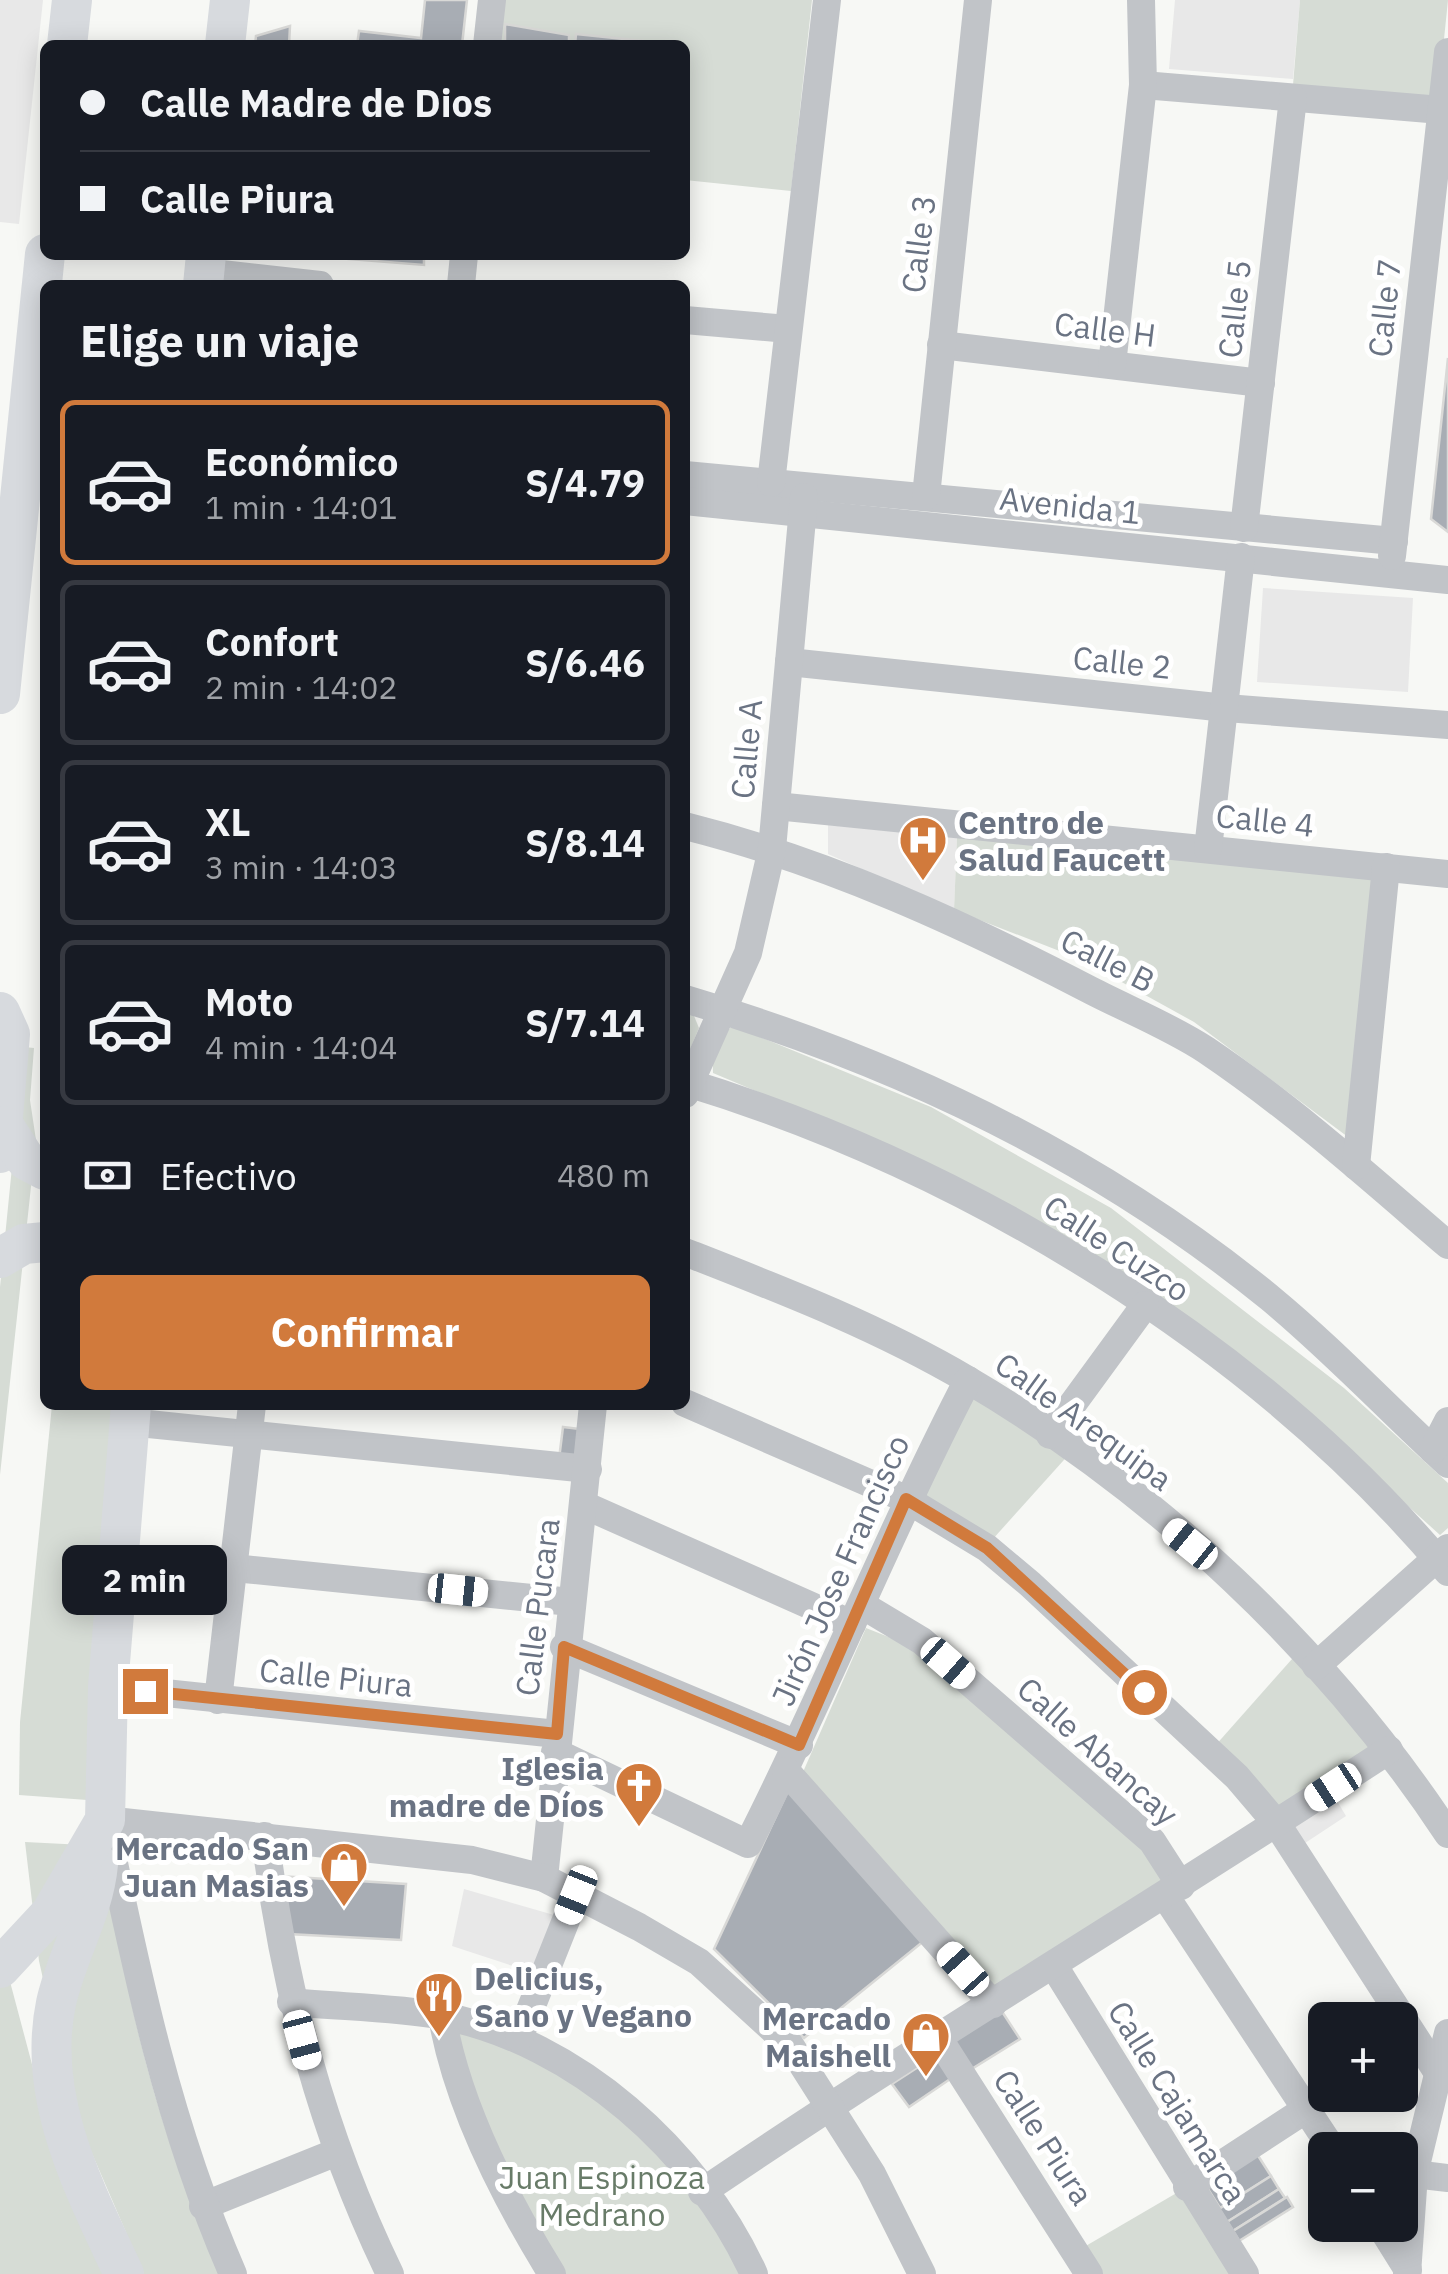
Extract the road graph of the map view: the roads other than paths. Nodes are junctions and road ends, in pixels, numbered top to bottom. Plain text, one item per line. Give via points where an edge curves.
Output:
1 (72, 0) edge
2 (230, 0) edge
3 (492, 0) edge
4 (827, 0) edge
5 (978, 0) edge
6 (1141, 0) edge
7 (68, 40) edge
8 (226, 40) edge
9 (488, 40) edge
10 (1448, 52) edge
11 (1143, 85) junction
12 (1293, 98) junction
13 (1440, 110) junction
14 (204, 271) edge
15 (279, 280) edge
16 (40, 303) edge
17 (690, 320) edge
18 (788, 329) junction
19 (942, 345) junction
20 (1112, 365) junction
21 (1261, 382) junction
22 (690, 475) edge
23 (771, 483) junction
24 (926, 496) junction
25 (803, 499) junction
26 (690, 501) edge
27 (1244, 528) junction
28 (1394, 541) junction
29 (1241, 557) junction
30 (1390, 572) junction
31 (1448, 580) edge
32 (789, 662) junction
33 (0, 694) edge
34 (1226, 708) junction
35 (1448, 725) edge
36 (776, 806) junction
37 (690, 827) edge
38 (772, 848) junction
39 (1208, 849) junction
40 (1386, 868) junction
41 (1448, 874) edge
42 (690, 1001) edge
43 (724, 1011) junction
44 (0, 1012) edge
45 (690, 1078) edge
46 (690, 1087) edge
47 (2, 1139) edge
48 (1356, 1166) junction
49 (40, 1167) edge
50 (40, 1242) edge
51 (1448, 1245) edge
52 (690, 1254) edge
53 (0, 1258) edge
54 (1146, 1305) junction
55 (968, 1380) junction
56 (690, 1405) edge
57 (252, 1410) edge
58 (593, 1410) edge
59 (130, 1414) edge
60 (1448, 1421) edge
61 (1050, 1435) junction
62 (249, 1437) junction
63 (1441, 1457) edge
64 (588, 1469) junction
65 (906, 1499) junction
66 (584, 1504) junction
67 (1444, 1560) edge
68 (234, 1568) junction
69 (571, 1602) junction
70 (857, 1615) junction
71 (564, 1647) junction
72 (1316, 1666) junction
73 (108, 1687) junction
74 (218, 1700) junction
75 (556, 1743) junction
76 (799, 1745) junction
77 (1389, 1750) junction
78 (786, 1771) junction
79 (1277, 1824) junction
80 (103, 1826) junction
81 (1448, 1834) edge
82 (264, 1836) junction
83 (748, 1844) joint
84 (544, 1878) junction
85 (1174, 1892) junction
86 (576, 1895) junction
87 (1054, 1966) junction
88 (0, 1968) edge
89 (291, 2002) junction
90 (994, 2004) junction
91 (442, 2016) junction
92 (1448, 2033) edge
93 (519, 2038) junction
94 (940, 2039) junction
95 (1436, 2070) junction
96 (831, 2104) junction
97 (1308, 2108) joint
98 (336, 2152) junction
99 (1418, 2155) edge
100 (1418, 2174) edge
101 (1448, 2178) edge
102 (1188, 2187) junction
103 (702, 2192) junction
104 (203, 2206) junction
105 (1390, 2242) edge
106 (1409, 2242) edge
107 (1407, 2272) edge
108 (124, 2274) edge
109 (233, 2274) edge
110 (390, 2274) edge
111 (552, 2274) edge
112 (754, 2274) edge
113 (922, 2274) edge
114 (1090, 2274) edge
115 (1244, 2274) edge

1 - 7 highway
2 - 8 highway
3 - 9 street
4 - 18 street
5 - 19 street, Calle 3
6 - 11 street
10 - 13 street, Calle 7
11 - 12 street
11 - 20 street
12 - 13 street
12 - 21 street, Calle 5
13 - 28 street, Calle 7
14 - 15 street
16 - 33 highway
17 - 18 street
18 - 23 street
19 - 20 street, Calle H
19 - 24 street, Calle 3
20 - 21 street, Calle H
21 - 27 street, Calle 5
22 - 23 street, Avenida 1
23 - 25 street, Avenida 1
24 - 25 street, Avenida 1
24 - 27 street, Avenida 1
25 - 26 street, Avenida 1
25 - 29 street, Avenida 1
25 - 32 street, Calle A
27 - 28 street, Avenida 1
28 - 30 street, Calle 7
29 - 30 street, Avenida 1
29 - 34 street
30 - 31 street, Avenida 1
32 - 34 street, Calle 2
32 - 36 street, Calle A
34 - 35 street, Calle 2
34 - 39 street
36 - 38 street, Calle A
36 - 39 street, Calle 4
37 - 38 street, Calle B
38 - 43 street, Calle A via 748,953
38 - 48 street, Calle B via 1022,955 1203,1048
39 - 40 street, Calle 4
40 - 41 street, Calle 4
40 - 48 street
42 - 43 street, Calle Cuzco
43 - 45 street
43 - 63 street, Calle Cuzco via 934,1090 1132,1198 1297,1321
44 - 47 highway via 10,1034
46 - 54 street, Calle Cuzco via 773,1112 926,1177
47 - 49 highway
48 - 51 street, Calle B
50 - 53 highway
52 - 55 street, Calle Arequipa via 843,1314
54 - 61 street
54 - 67 street, Calle Cuzco via 1322,1444
55 - 61 street, Calle Arequipa
55 - 65 street, Jirón Jose Francisco
56 - 65 street
57 - 62 street
58 - 64 street, Calle Pucara
59 - 62 street
59 - 73 highway
60 - 63 street
61 - 72 street, Calle Arequipa via 1220,1568
62 - 64 street
62 - 68 street
64 - 66 street, Calle Pucara
65 - 70 street, Jirón Jose Francisco
65 - 79 street via 987,1548 1030,1584 1237,1777
66 - 69 street, Calle Pucara
66 - 70 street, Calle Abancay
67 - 72 street
68 - 69 street
68 - 74 street
69 - 71 street, Calle Pucara
70 - 76 street, Jirón Jose Francisco
70 - 85 street, Calle Abancay via 922,1640 1152,1841
71 - 75 street, Calle Pucara
71 - 76 street
72 - 77 street, Calle Arequipa
73 - 74 street, Calle Piura
73 - 80 highway
74 - 75 street, Calle Piura
75 - 83 street, Calle Piura
75 - 84 street, Calle Pucara
76 - 78 street, Jirón Jose Francisco
77 - 79 street
77 - 81 street, Calle Arequipa
78 - 83 street, Jirón Jose Francisco
78 - 90 street
79 - 85 street
79 - 95 street
80 - 82 street
80 - 88 highway via 51,1913
80 - 104 street via 147,2022
80 - 108 highway via 97,1875 56,2004 51,2054 62,2127
82 - 84 street via 472,1860
82 - 89 street
84 - 86 street
85 - 87 street
85 - 97 street, Calle Abancay
86 - 93 street
86 - 96 street via 700,1962 790,2046
87 - 90 street
87 - 102 street, Calle Cajamarca
89 - 91 street
89 - 98 street
90 - 94 street
91 - 93 street
91 - 111 street via 448,2052 493,2163
92 - 95 street
93 - 103 street via 658,2136
94 - 96 street
94 - 114 street, Calle Piura
95 - 99 street
96 - 103 street
96 - 113 street
97 - 102 street
98 - 104 street
98 - 110 street
100 - 101 street
102 - 115 street, Calle Cajamarca
103 - 112 street
104 - 109 street
105 - 107 street
106 - 107 street

